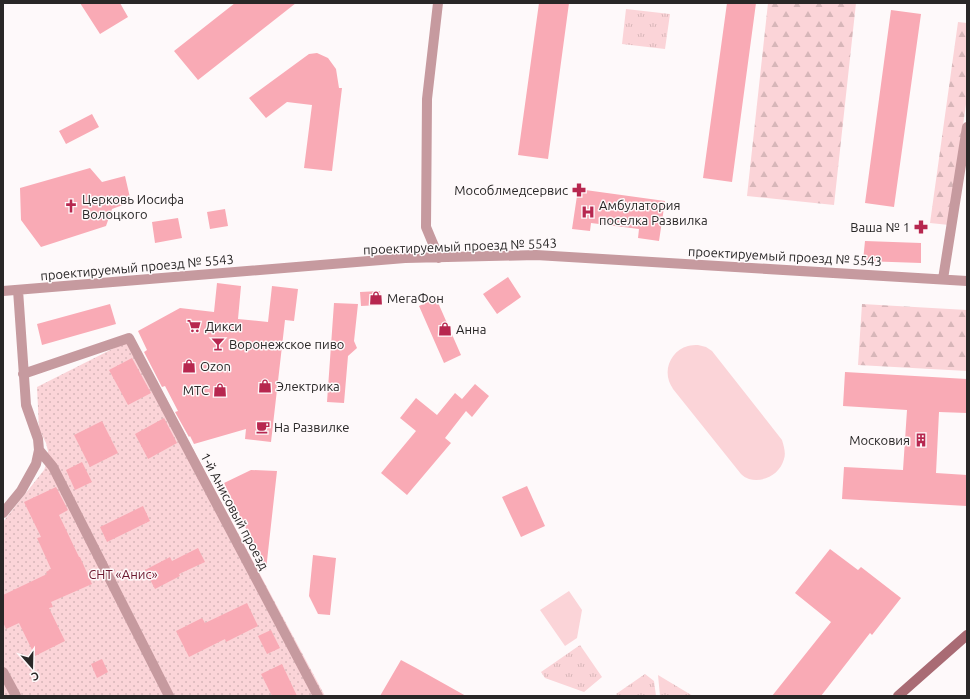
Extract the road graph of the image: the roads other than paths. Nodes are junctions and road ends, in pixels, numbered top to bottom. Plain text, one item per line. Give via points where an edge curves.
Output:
1 (438, 3) edge
2 (967, 127) edge
3 (439, 258) junction
4 (943, 279) junction
5 (967, 281) edge
6 (18, 290) junction
7 (3, 291) edge
8 (23, 374) junction
9 (39, 450) junction
10 (3, 512) edge
11 (967, 635) edge
12 (3, 672) edge
13 (16, 696) edge
14 (169, 696) edge
15 (318, 696) edge
16 (898, 696) edge

1 - 3 street via 427,99 426,227
2 - 4 street
3 - 4 street, проектируемый проезд № 5543 via 536,255
3 - 6 street, проектируемый проезд № 5543 via 397,259
4 - 5 street, проектируемый проезд № 5543
6 - 7 street, проектируемый проезд № 5543
6 - 8 street
8 - 9 street via 26,405 38,439
8 - 15 street, 1-й Анисовый проезд via 129,338
9 - 10 street via 36,464 21,491
9 - 14 street via 53,467
11 - 16 street
12 - 13 street

